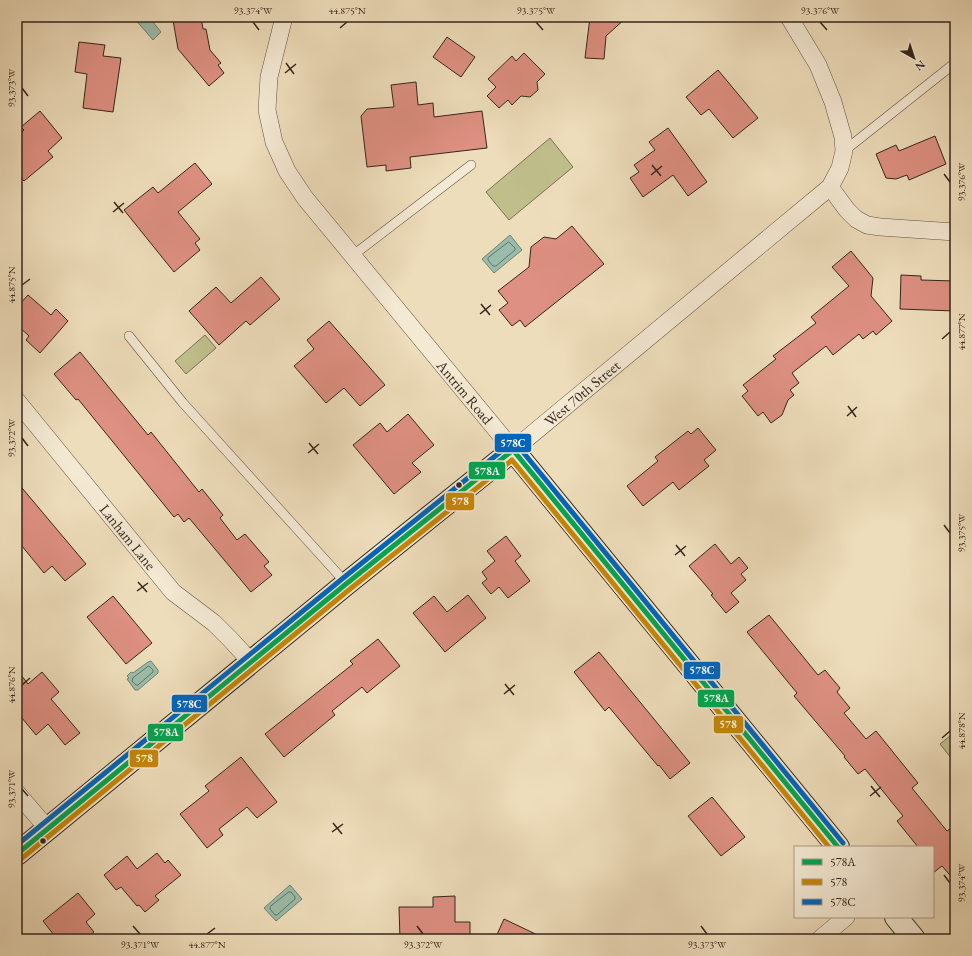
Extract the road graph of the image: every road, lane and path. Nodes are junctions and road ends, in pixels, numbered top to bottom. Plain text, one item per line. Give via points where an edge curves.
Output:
1 (284, 17) edge
2 (789, 17) edge
3 (955, 64) edge
4 (844, 151) junction
5 (471, 165) dead end
6 (830, 187) junction
7 (955, 232) edge
8 (352, 256) junction
9 (130, 336) dead end
10 (17, 400) edge
11 (513, 450) junction
12 (346, 584) junction
13 (251, 662) junction
14 (17, 793) edge
15 (48, 828) junction
16 (837, 846) edge
17 (17, 854) edge
18 (845, 918) edge
19 (897, 918) edge
20 (820, 939) edge
21 (914, 939) edge

1 - 8 street, Antrim Road via 269,76 267,110 274,142 287,171 304,198
2 - 4 street via 818,65 833,102
3 - 4 lane
4 - 6 street via 840,168
5 - 8 lane
6 - 7 street via 847,210 856,219 868,225
6 - 11 street, West 70th Street
8 - 11 street, Antrim Road
9 - 12 lane via 183,403
10 - 13 street, Lanham Lane via 169,588 214,624
11 - 12 street, West 70th Street
11 - 16 street, Antrim Road
12 - 13 street, West 70th Street
13 - 15 street, West 70th Street
14 - 15 street
15 - 17 street, West 70th Street
18 - 20 street
19 - 21 street

